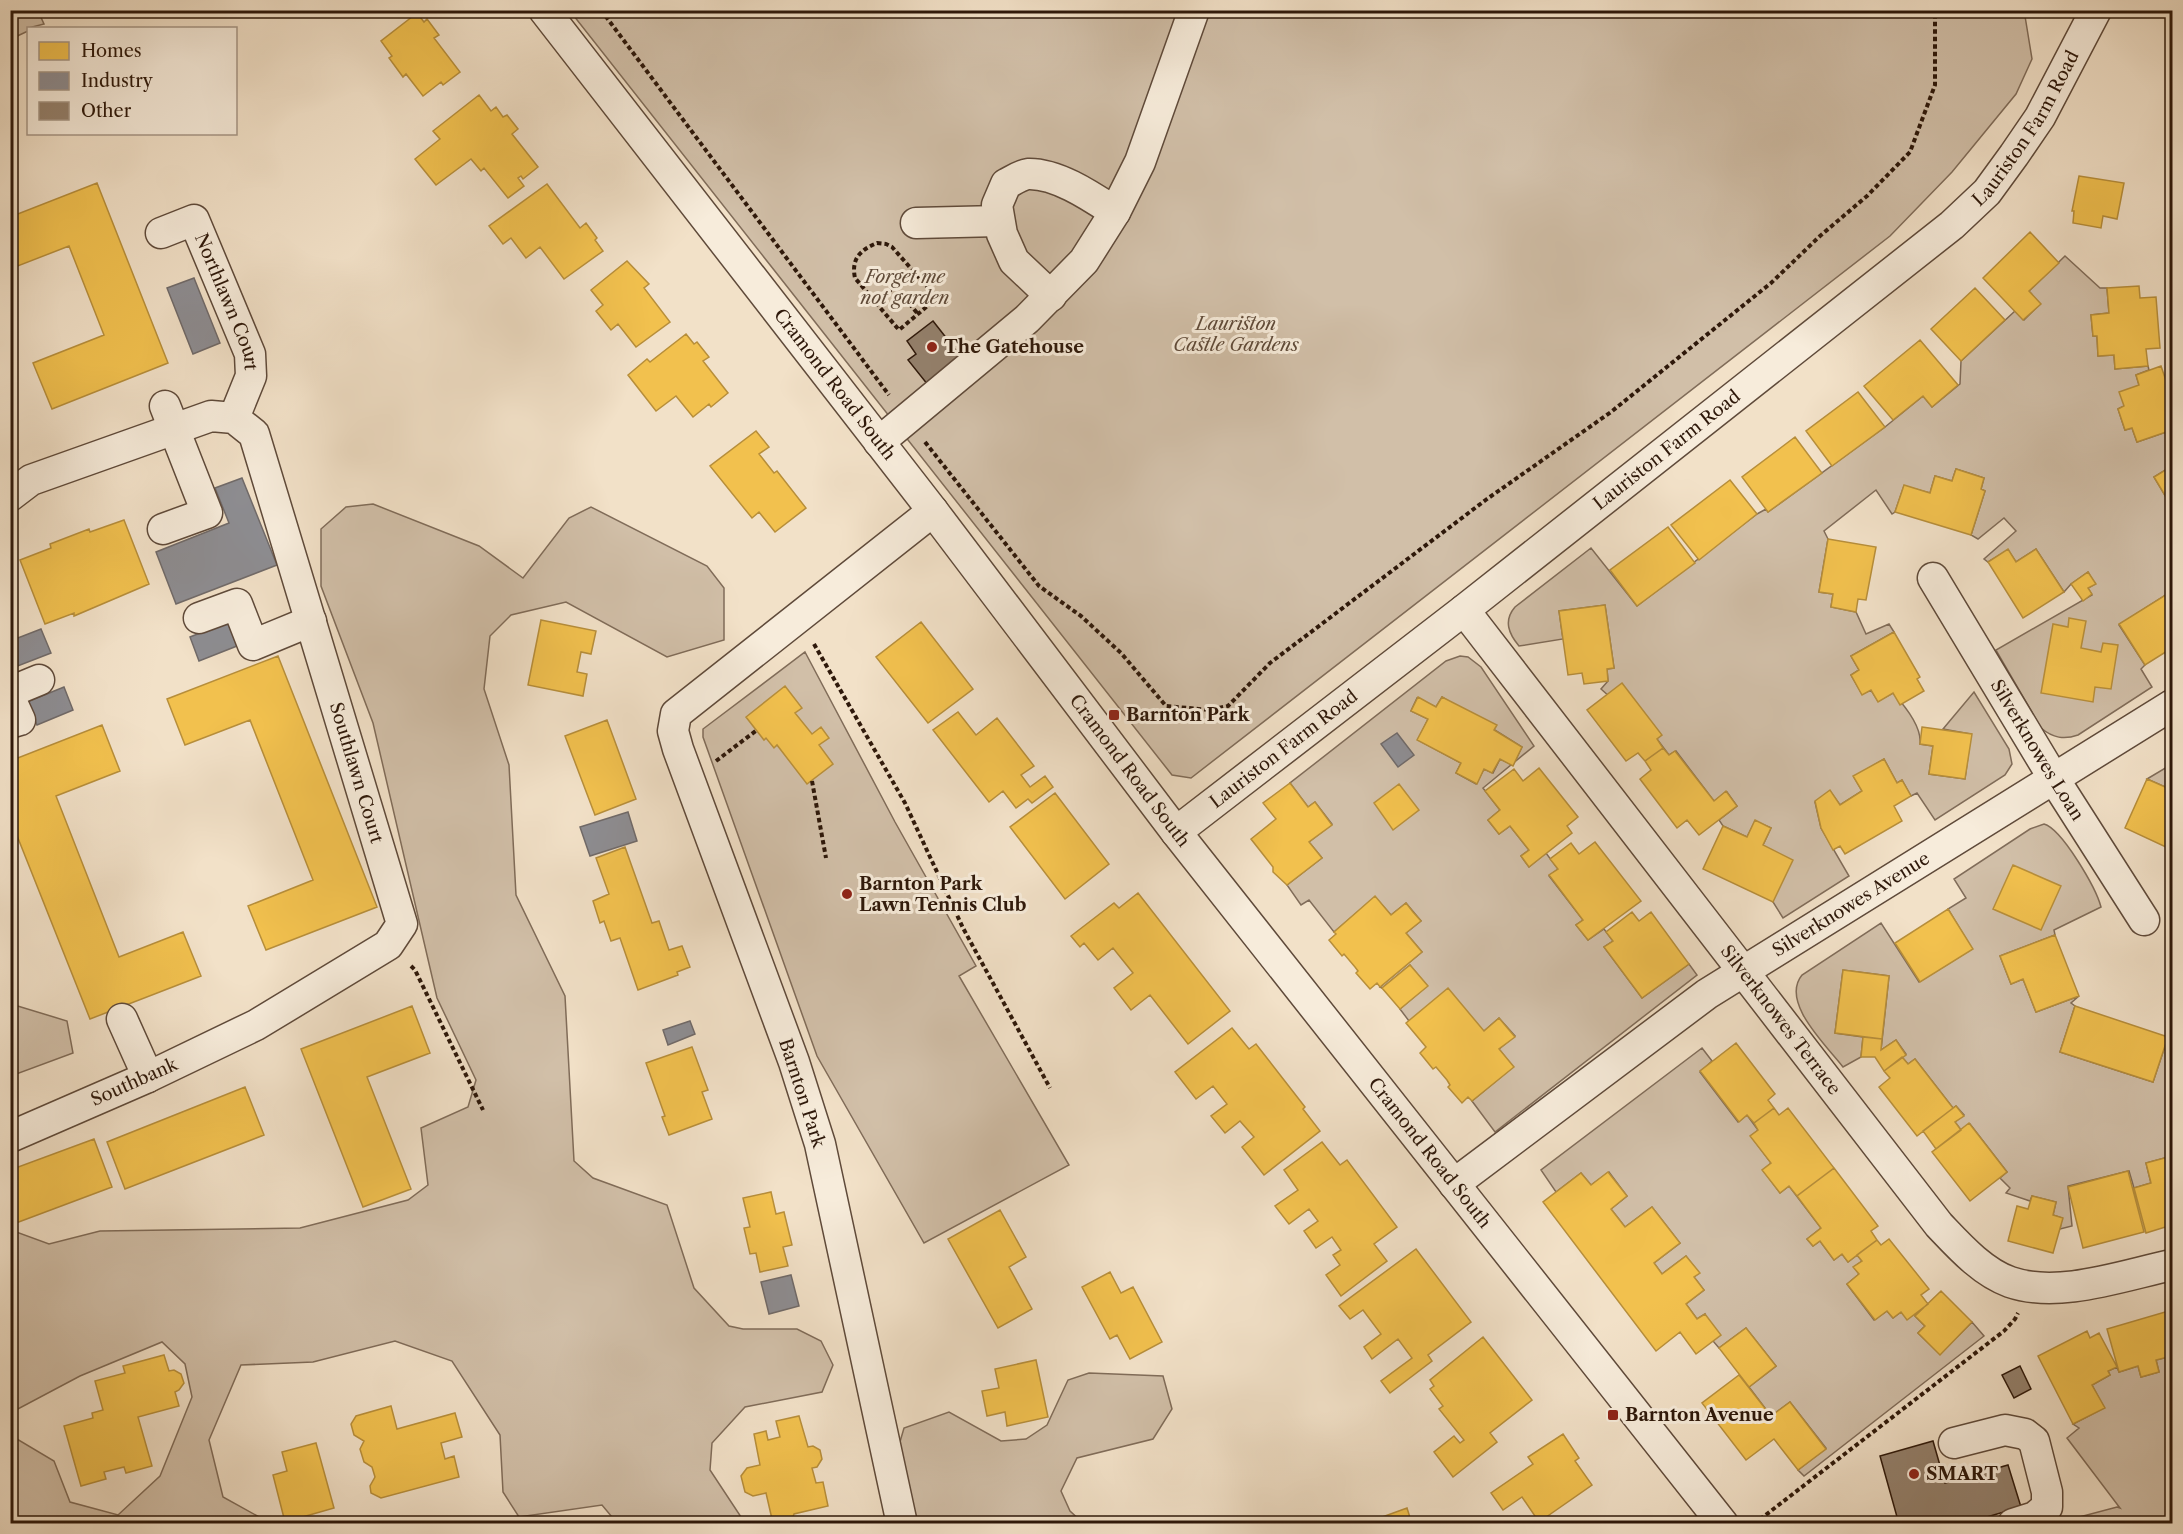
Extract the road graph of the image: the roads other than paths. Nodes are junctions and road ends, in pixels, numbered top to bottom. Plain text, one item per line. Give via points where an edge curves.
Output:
1 (544, 10) edge
2 (1194, 10) edge
3 (2096, 10) edge
4 (1116, 212) junction
5 (999, 221) junction
6 (916, 223) dead end
7 (161, 233) dead end
8 (1051, 296) junction
9 (169, 418) junction
10 (234, 418) junction
11 (879, 442) junction
12 (10, 496) edge
13 (933, 511) junction
14 (163, 529) dead end
15 (1933, 578) dead end
16 (1464, 610) junction
17 (199, 618) dead end
18 (311, 621) junction
19 (39, 680) dead end
20 (10, 692) edge
21 (10, 698) edge
22 (2172, 705) edge
23 (10, 723) edge
24 (2054, 778) junction
25 (1176, 832) junction
26 (2144, 920) dead end
27 (395, 935) joint
28 (1744, 971) junction
29 (122, 1020) dead end
30 (148, 1077) junction
31 (10, 1137) edge
32 (1455, 1184) junction
33 (2172, 1265) edge
34 (1954, 1443) dead end
35 (1713, 1520) edge
36 (902, 1524) edge
37 (2013, 1524) edge

1 - 11 street, Cramond Road South
2 - 4 street via 1140,162
3 - 16 street, Lauriston Farm Road via 2040,117 1987,192 1952,225
4 - 5 street via 1082,191 1047,177 1026,174 1006,184 997,205
4 - 8 street via 1084,261
5 - 6 street
5 - 8 street via 1014,261
7 - 10 street, Northlawn Court via 194,220 250,354 251,376
8 - 11 street
9 - 10 street
9 - 12 street via 31,480
9 - 14 street via 207,513
10 - 18 street via 254,434
11 - 13 street, Cramond Road South
13 - 25 street, Cramond Road South
13 - 36 street, Barnton Park via 676,714 673,731 794,1062 820,1144
15 - 24 street, Silverknowes Loan
16 - 25 street, Lauriston Farm Road
16 - 28 street, Silverknowes Terrace
17 - 18 street via 237,604 252,645
18 - 27 street, Southlawn Court
19 - 20 street
21 - 23 street via 20,720
22 - 24 street, Silverknowes Avenue
24 - 26 street, Silverknowes Loan
24 - 28 street, Silverknowes Avenue
25 - 32 street, Cramond Road South
27 - 30 street, Southbank via 256,1025
28 - 32 street, Silverknowes Avenue via 1707,994
28 - 33 street, Silverknowes Terrace via 1939,1225 1986,1269 2008,1282 2047,1289
29 - 30 street
30 - 31 street, Southbank
32 - 35 street, Cramond Road South
34 - 37 street via 2006,1430 2025,1434 2034,1441 2048,1492 2047,1507 2035,1517

